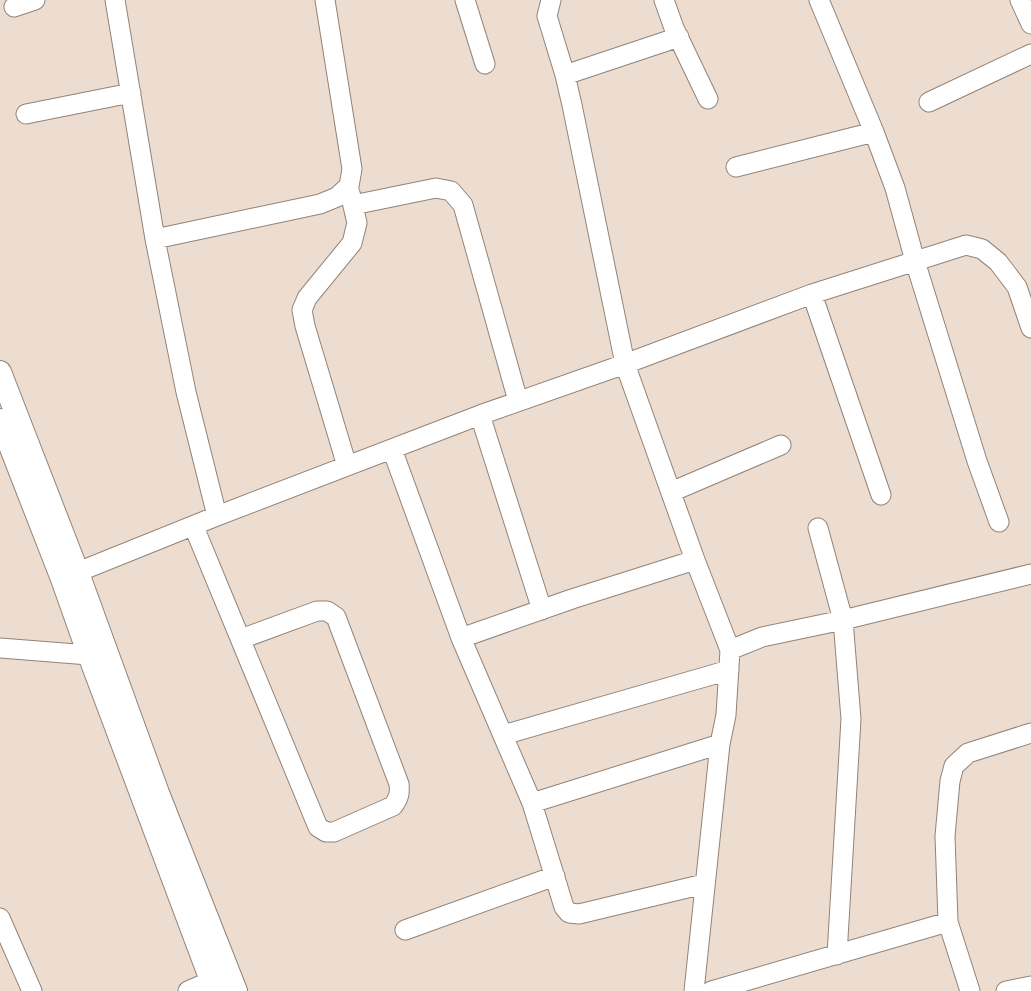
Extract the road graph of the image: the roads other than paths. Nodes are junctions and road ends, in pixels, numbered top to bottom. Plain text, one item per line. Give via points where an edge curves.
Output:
1 (35, 0) edge
2 (115, 0) edge
3 (326, 0) edge
4 (465, 0) edge
5 (551, 0) edge
6 (664, 0) edge
7 (819, 0) edge
8 (1020, 0) edge
9 (14, 7) dead end
10 (1031, 24) edge
11 (679, 37) junction
12 (1031, 54) edge
13 (485, 64) dead end
14 (565, 75) junction
15 (131, 93) junction
16 (708, 99) dead end
17 (929, 102) dead end
18 (26, 114) dead end
19 (874, 132) junction
20 (736, 167) dead end
21 (349, 186) junction
22 (353, 205) junction
23 (155, 239) junction
24 (915, 261) junction
25 (812, 294) junction
26 (1031, 328) edge
27 (625, 364) junction
28 (0, 372) edge
29 (518, 401) junction
30 (480, 415) junction
31 (0, 420) edge
32 (781, 445) dead end
33 (392, 449) junction
34 (347, 466) junction
35 (671, 492) junction
36 (881, 495) dead end
37 (217, 516) junction
38 (999, 522) dead end
39 (194, 526) junction
40 (818, 528) dead end
41 (695, 560) junction
42 (1031, 574) edge
43 (70, 576) junction
44 (542, 610) junction
45 (843, 620) junction
46 (462, 638) junction
47 (240, 639) junction
48 (0, 648) edge
49 (730, 650) junction
50 (89, 655) junction
51 (729, 670) junction
52 (1031, 733) edge
53 (503, 735) junction
54 (720, 744) junction
55 (532, 803) junction
56 (554, 876) junction
57 (704, 884) junction
58 (0, 918) edge
59 (948, 922) junction
60 (405, 930) dead end
61 (837, 955) junction
62 (223, 984) edge
63 (1031, 986) edge
64 (32, 991) edge
65 (188, 991) edge
66 (694, 991) edge
67 (711, 991) edge
68 (970, 991) edge
69 (1006, 991) edge

1 - 9 street
2 - 15 street
3 - 21 street via 352,169
4 - 13 street
5 - 14 street via 547,16
6 - 11 street
7 - 19 street
8 - 10 street
11 - 14 street
11 - 16 street
12 - 17 street
14 - 27 street
15 - 18 street
15 - 23 street
19 - 20 street
19 - 24 street via 895,188
21 - 22 street
21 - 23 street via 337,198 320,204
22 - 29 street via 436,188 451,191 463,205
22 - 34 street via 357,223 352,243 307,298 302,310
23 - 37 street via 186,392
24 - 25 street
24 - 26 street via 966,245 982,249 998,262 1017,287
24 - 38 street via 977,461
25 - 27 street
25 - 36 street
27 - 29 street
27 - 35 street
28 - 43 street
29 - 30 street
30 - 33 street
30 - 44 street
31 - 43 street
32 - 35 street
33 - 34 street
33 - 46 street
34 - 37 street
35 - 41 street
37 - 39 street
39 - 43 street
39 - 47 street
40 - 45 street
41 - 44 street
41 - 49 street
42 - 45 street
43 - 50 street
43 - 62 street via 158,793
44 - 46 street
45 - 49 street via 762,637
45 - 61 street via 851,719
46 - 53 street
47 - 47 street via 318,827 326,832 334,832 393,806 398,799 399,784 336,617 327,611 317,611
48 - 50 street
49 - 51 street
50 - 62 street
51 - 53 street
51 - 54 street via 726,715
52 - 59 street via 968,753 954,766 944,836
53 - 55 street
54 - 55 street
54 - 57 street
55 - 56 street
56 - 57 street via 564,907 569,913 579,914
56 - 60 street
57 - 66 street
58 - 64 street
59 - 61 street
59 - 68 street
61 - 67 street
62 - 65 street
63 - 69 street

